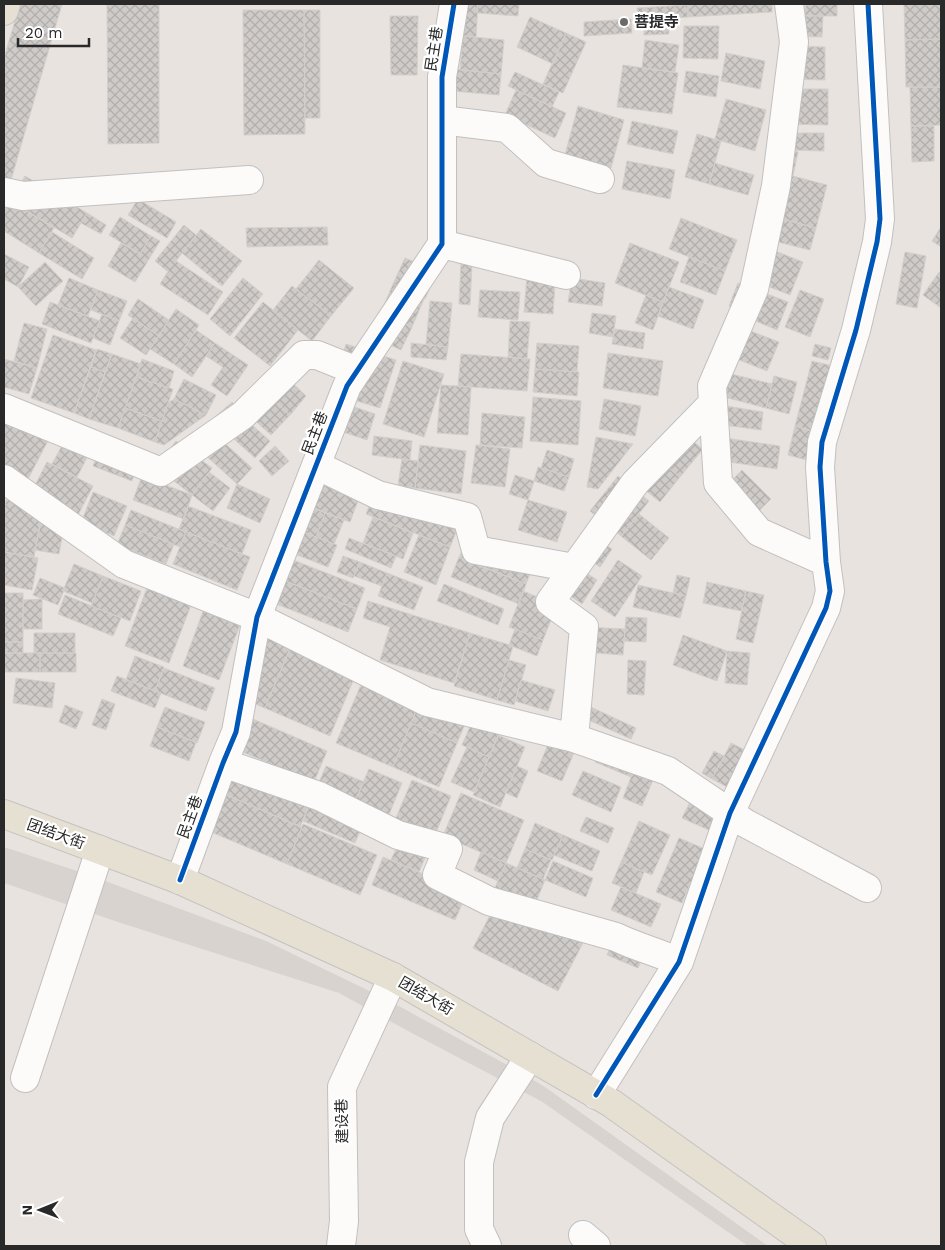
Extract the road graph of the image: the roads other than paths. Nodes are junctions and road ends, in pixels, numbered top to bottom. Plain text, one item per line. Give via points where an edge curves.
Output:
1 (6, 4) edge
2 (454, 4) edge
3 (789, 4) edge
4 (868, 4) edge
5 (4, 11) edge
6 (442, 120) junction
7 (600, 179) dead end
8 (249, 180) dead end
9 (4, 192) edge
10 (442, 244) junction
11 (566, 274) dead end
12 (357, 371) junction
13 (713, 403) junction
14 (4, 408) edge
15 (316, 466) junction
16 (5, 483) edge
17 (826, 562) junction
18 (574, 568) junction
19 (257, 617) junction
20 (574, 738) junction
21 (222, 763) junction
22 (730, 813) junction
23 (4, 814) edge
24 (100, 850) junction
25 (180, 880) junction
26 (867, 888) dead end
27 (678, 962) junction
28 (393, 976) junction
29 (530, 1056) junction
30 (25, 1078) dead end
31 (596, 1095) junction
32 (341, 1246) edge
33 (487, 1246) edge
34 (812, 1246) edge

1 - 5 main road
2 - 6 street, 民主巷 via 442,77
3 - 13 street via 794,42 776,186 754,289 712,386
4 - 17 street via 880,218 856,330 822,442 820,468
6 - 7 street via 507,128 546,163
6 - 10 street, 民主巷
8 - 9 street via 23,196
10 - 11 street
10 - 12 street, 民主巷
12 - 14 street via 317,355 304,354 243,415 161,472
12 - 15 street, 民主巷 via 347,386
13 - 17 street via 718,483 758,532
13 - 18 street via 635,483
15 - 18 street via 378,495 467,517 476,550
15 - 19 street, 民主巷
16 - 19 street via 124,564
17 - 22 street via 830,591 826,608
18 - 20 street via 550,602 584,627
19 - 20 street via 427,702
19 - 21 street, 民主巷 via 236,732
20 - 22 street via 668,772
21 - 25 street, 民主巷
21 - 27 street via 319,796 398,835 448,849 437,876 489,900 616,937
22 - 26 street
22 - 27 street
23 - 24 main road, 团结大街
24 - 25 main road, 团结大街
24 - 30 street
25 - 28 main road, 团结大街
27 - 31 street
28 - 29 main road, 团结大街
28 - 32 street, 建设巷 via 342,1087 344,1221
29 - 31 main road, 团结大街
29 - 33 street via 490,1118 479,1162 479,1229
31 - 34 main road, 团结大街

